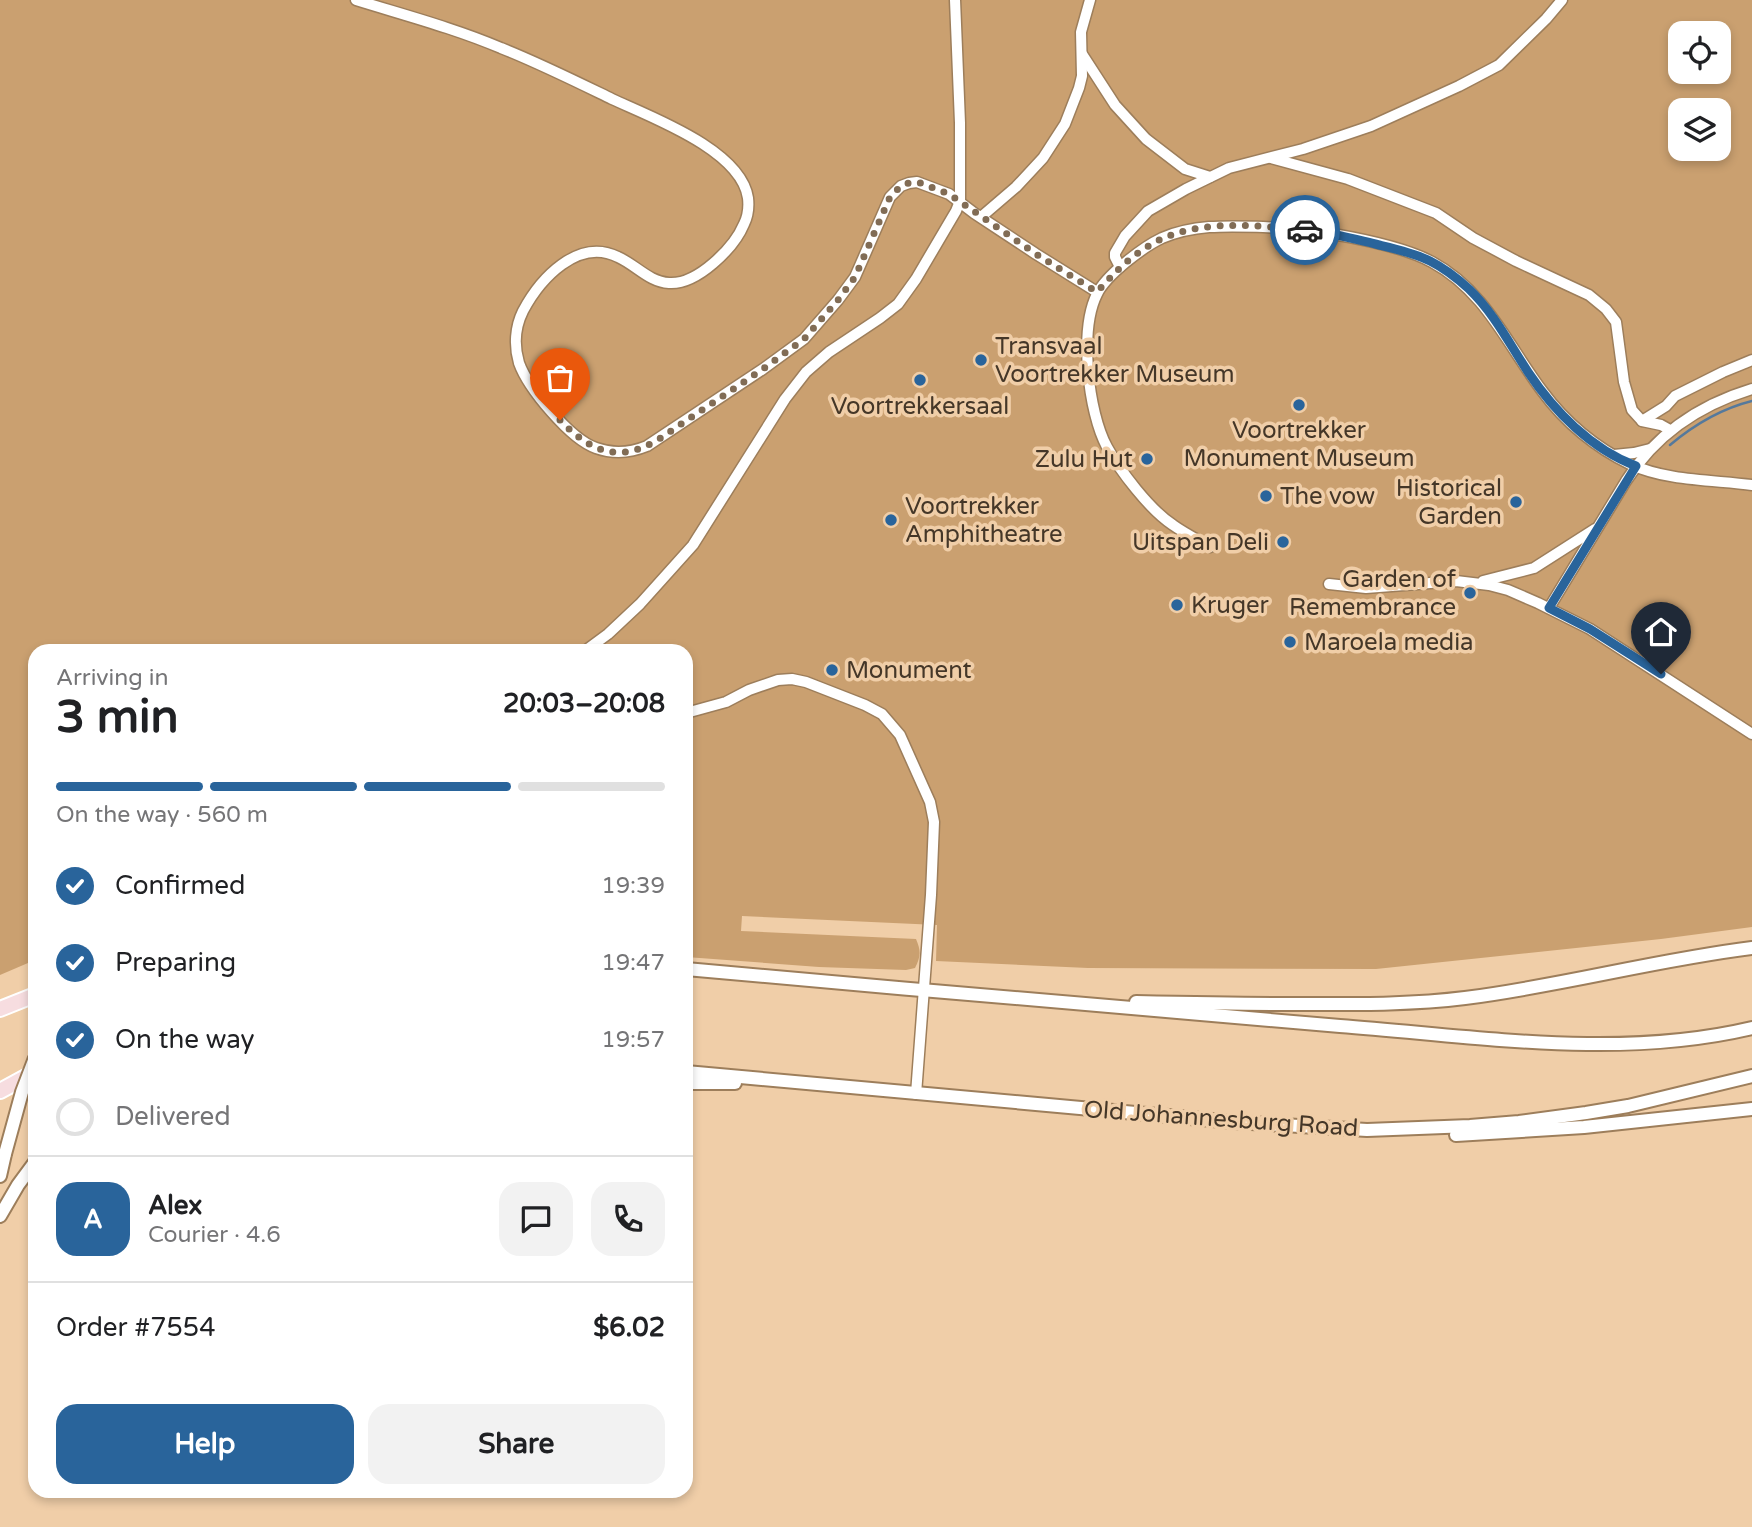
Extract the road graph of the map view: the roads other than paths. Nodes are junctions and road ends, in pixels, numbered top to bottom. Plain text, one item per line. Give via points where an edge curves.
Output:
1 (356, 0) edge
2 (955, 0) edge
3 (1090, 0) edge
4 (1562, 0) edge
5 (1082, 54) junction
6 (1271, 158) junction
7 (1210, 177) junction
8 (960, 201) junction
9 (981, 217) junction
10 (1121, 267) junction
11 (1097, 292) junction
12 (1752, 360) edge
13 (1751, 390) edge
14 (1642, 422) junction
15 (1670, 430) junction
16 (1651, 448) junction
17 (1614, 455) junction
18 (1636, 466) junction
19 (1752, 485) edge
20 (1602, 521) junction
21 (1210, 547) dead end
22 (1470, 582) junction
23 (1329, 584) dead end
24 (1549, 608) junction
25 (594, 644) edge
26 (693, 711) edge
27 (1752, 734) edge
28 (1752, 948) edge
29 (693, 970) edge
30 (924, 990) junction
31 (28, 998) edge
32 (1031, 999) junction
33 (0, 1009) edge
34 (1752, 1028) edge
35 (693, 1073) edge
36 (28, 1076) edge
37 (28, 1076) edge
38 (1752, 1076) edge
39 (766, 1079) junction
40 (693, 1083) edge
41 (0, 1091) edge
42 (916, 1094) junction
43 (1752, 1109) edge
44 (1367, 1130) junction
45 (28, 1171) edge
46 (0, 1176) edge
47 (0, 1216) edge

1 - 8 street via 480,39 550,69 696,140 742,180 748,196 744,224 726,250 699,274 681,283 662,282 617,256 587,252 568,259 526,307 516,334 523,371 550,410 595,448 623,452 647,446 795,346 855,277 890,197 901,186 918,182
2 - 8 street
3 - 5 street via 1082,23
4 - 6 street via 1499,65 1371,126
5 - 7 street via 1115,105 1146,139 1185,169
5 - 9 street via 1079,88 1051,148
6 - 7 street
6 - 14 street via 1348,179 1436,213 1473,238 1588,295 1615,322 1632,410
7 - 10 street via 1148,211 1115,253
8 - 9 street
8 - 25 street via 898,304 806,372 693,545 640,604
9 - 11 street
10 - 11 street
10 - 17 street via 1161,239 1192,229 1230,226 1334,234 1424,258 1476,296 1559,412
11 - 21 street via 1087,337 1091,394 1101,432 1115,461 1143,497 1171,524
12 - 14 street via 1675,396
13 - 15 street via 1702,409
14 - 15 street
15 - 16 street
16 - 17 street
16 - 18 street
17 - 18 street
18 - 19 street via 1668,475
18 - 20 street
20 - 22 street via 1534,568
20 - 24 street
22 - 23 street via 1366,589
22 - 24 street via 1498,587
24 - 27 street via 1590,629
26 - 30 street via 771,682 792,679 865,705 882,714 900,735 930,802 934,822
28 - 32 main road via 1422,1002
29 - 30 main road
30 - 32 main road
30 - 42 street
31 - 33 main road
32 - 34 main road via 1541,1042 1650,1042
35 - 39 main road, Old Johannesburg Road
36 - 46 main road, bridge
37 - 41 main road
38 - 44 main road, Old Johannesburg Road via 1573,1115
39 - 40 main road
39 - 42 main road, Old Johannesburg Road
42 - 44 main road, Old Johannesburg Road
43 - 44 main road via 1504,1133 1406,1135
45 - 47 main road

